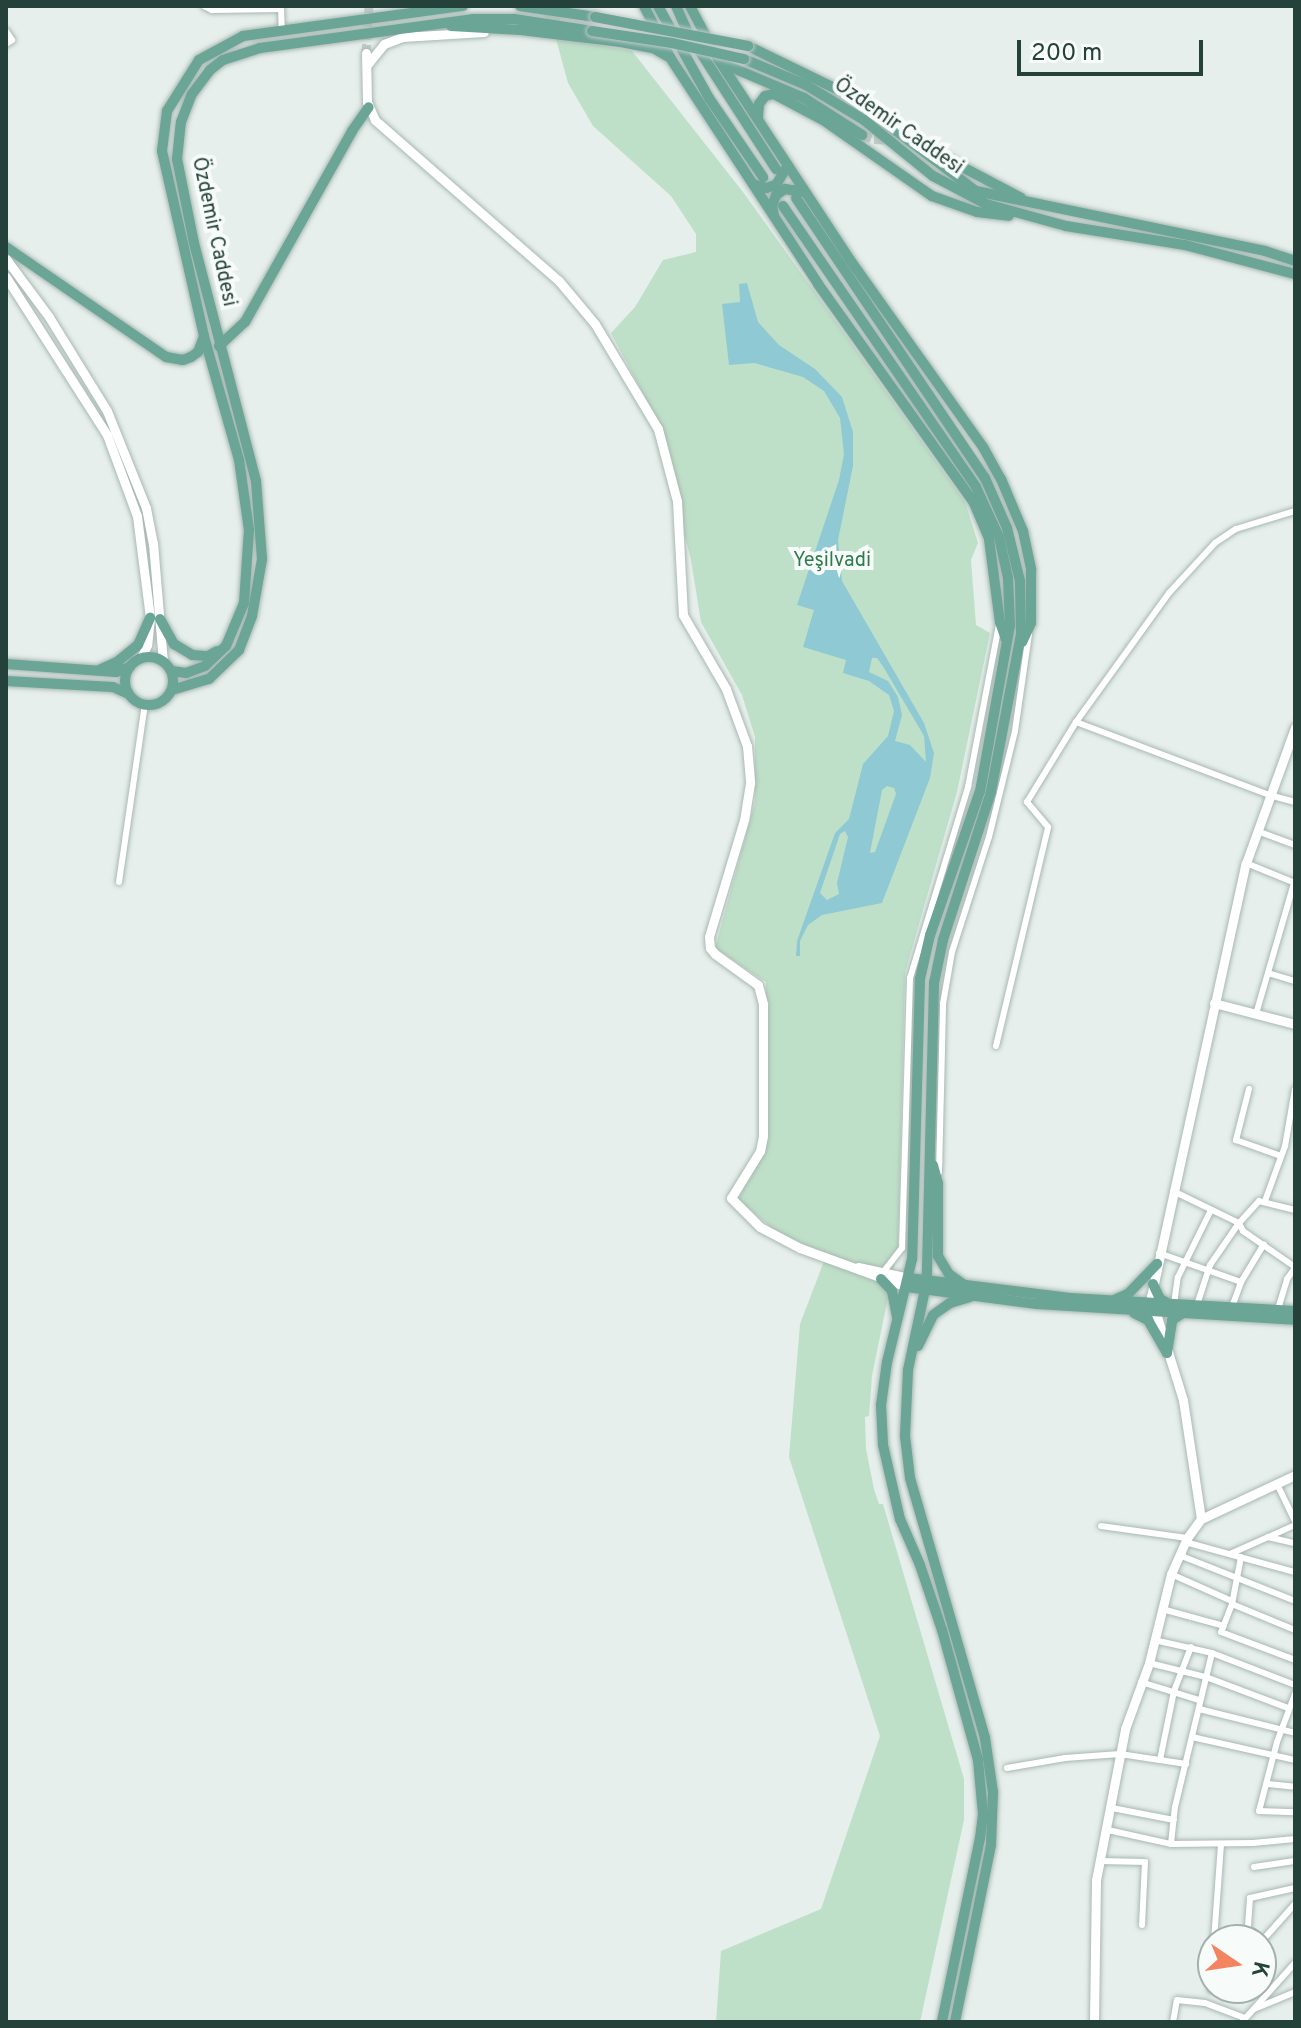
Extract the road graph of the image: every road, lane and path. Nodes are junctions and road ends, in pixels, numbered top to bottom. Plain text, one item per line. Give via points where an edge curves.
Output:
1 (204, 6) edge
2 (429, 6) edge
3 (463, 6) edge
4 (520, 6) edge
5 (644, 6) edge
6 (658, 6) edge
7 (676, 6) edge
8 (690, 6) edge
9 (281, 8) edge
10 (412, 11) junction
11 (421, 24) junction
12 (521, 30) junction
13 (6, 31) edge
14 (282, 31) junction
15 (6, 44) edge
16 (366, 53) tunnel mouth
17 (671, 59) junction
18 (718, 59) junction
19 (367, 65) junction
20 (369, 107) junction
21 (758, 118) junction
22 (862, 135) tunnel mouth
23 (915, 142) tunnel mouth
24 (788, 165) junction
25 (776, 169) dead end
26 (763, 177) dead end
27 (753, 184) junction
28 (801, 195) junction
29 (783, 206) dead end
30 (1049, 209) junction
31 (774, 217) junction
32 (1036, 219) junction
33 (6, 247) edge
34 (6, 259) edge
35 (1295, 261) edge
36 (1295, 274) edge
37 (6, 277) edge
38 (204, 336) junction
39 (219, 346) junction
40 (1295, 511) edge
41 (155, 619) junction
42 (1000, 622) junction
43 (1031, 623) junction
44 (1008, 644) junction
45 (226, 646) junction
46 (1018, 651) junction
47 (141, 658) junction
48 (163, 661) junction
49 (6, 664) edge
50 (130, 667) junction
51 (96, 671) junction
52 (172, 671) junction
53 (6, 681) edge
54 (172, 690) junction
55 (129, 694) junction
56 (145, 704) junction
57 (1076, 722) junction
58 (1295, 728) edge
59 (1269, 795) junction
60 (1295, 802) edge
61 (1256, 831) junction
62 (1295, 845) edge
63 (1246, 863) junction
64 (119, 882) dead end
65 (1295, 883) edge
66 (1268, 973) junction
67 (1295, 981) edge
68 (1214, 1003) junction
69 (1256, 1015) junction
70 (1295, 1024) edge
71 (996, 1046) dead end
72 (1249, 1089) dead end
73 (1295, 1089) edge
74 (930, 1154) junction
75 (1281, 1156) junction
76 (938, 1184) junction
77 (1173, 1191) junction
78 (1295, 1199) edge
79 (1265, 1201) junction
80 (1294, 1209) edge
81 (1211, 1210) junction
82 (1239, 1223) junction
83 (1264, 1244) junction
84 (1158, 1259) junction
85 (1184, 1264) junction
86 (1295, 1267) edge
87 (1208, 1271) junction
88 (882, 1276) junction
89 (908, 1282) junction
90 (1241, 1282) junction
91 (1153, 1284) junction
92 (926, 1285) junction
93 (966, 1286) junction
94 (975, 1296) junction
95 (1109, 1300) junction
96 (1172, 1304) junction
97 (1197, 1305) junction
98 (1154, 1307) junction
99 (1232, 1307) junction
100 (1126, 1309) junction
101 (1278, 1309) junction
102 (1295, 1311) edge
103 (1186, 1312) junction
104 (1295, 1320) edge
105 (898, 1321) junction
106 (1167, 1353) junction
107 (908, 1370) junction
108 (1295, 1475) edge
109 (1277, 1484) junction
110 (1201, 1519) junction
111 (1295, 1523) edge
112 (1101, 1526) dead end
113 (1268, 1537) junction
114 (1186, 1540) junction
115 (1295, 1543) edge
116 (1230, 1554) junction
117 (1179, 1555) junction
118 (1241, 1557) junction
119 (1295, 1572) edge
120 (1171, 1574) junction
121 (1236, 1579) junction
122 (1295, 1601) edge
123 (1232, 1602) junction
124 (1161, 1609) junction
125 (1224, 1626) junction
126 (1295, 1630) edge
127 (1154, 1640) junction
128 (1191, 1647) junction
129 (1212, 1653) junction
130 (1295, 1660) edge
131 (1149, 1663) junction
132 (1184, 1672) junction
133 (1206, 1677) junction
134 (1141, 1682) junction
135 (1295, 1685) edge
136 (1174, 1691) junction
137 (1199, 1700) junction
138 (1292, 1702) edge
139 (1199, 1709) junction
140 (1281, 1731) junction
141 (1295, 1733) edge
142 (1192, 1737) junction
143 (1120, 1754) junction
144 (1274, 1757) junction
145 (1160, 1760) junction
146 (1295, 1760) edge
147 (1186, 1764) junction
148 (1007, 1768) dead end
149 (1268, 1784) junction
150 (1295, 1787) edge
151 (1112, 1808) junction
152 (1295, 1812) edge
153 (1174, 1820) junction
154 (1108, 1830) junction
155 (1295, 1839) edge
156 (1171, 1844) junction
157 (1221, 1844) junction
158 (1101, 1861) junction
159 (1295, 1861) edge
160 (1254, 1867) dead end
161 (1295, 1888) edge
162 (1295, 1904) edge
163 (1215, 1924) edge
164 (1248, 1924) edge
165 (1277, 1924) edge
166 (1142, 1925) dead end
167 (1295, 1963) edge
168 (1295, 1992) edge
169 (1197, 2002) edge
170 (1207, 2004) edge
171 (1253, 2010) junction
172 (1244, 2020) edge
173 (942, 2022) edge
174 (955, 2022) edge
175 (1094, 2022) edge
176 (1173, 2022) edge

1 - 9 street
2 - 10 main road
3 - 10 main road, Özdemir Caddesi
4 - 30 main road, Özdemir Caddesi, bridge via 748,46 849,95 976,191
5 - 17 main road
6 - 26 main road via 709,98
7 - 25 main road
8 - 18 main road
9 - 14 street
10 - 14 main road, Özdemir Caddesi
11 - 12 main road
11 - 32 main road, Özdemir Caddesi, bridge via 514,19 744,59 806,85 864,120 954,190
11 - 39 main road, Özdemir Caddesi via 260,48 223,60 192,94 181,122 177,159
12 - 17 main road via 653,48
12 - 19 street via 402,37 384,44
13 - 15 street via 12,40
14 - 38 main road, Özdemir Caddesi via 243,36 216,47 199,60 167,111 162,151
16 - 19 street
17 - 27 main road
18 - 21 main road
18 - 22 main road via 730,69 804,98
19 - 20 street
20 - 39 main road via 245,322
20 - 88 street via 394,138 559,281 595,324 658,429 677,501 683,615 726,689 747,746 750,783 744,820 709,937 715,954 758,985 763,1004 763,1136 760,1151 731,1198 760,1227 842,1266
21 - 24 main road
21 - 32 main road via 759,104 774,94 823,120 932,196 977,212
23 - 30 main road
24 - 27 main road via 776,185
24 - 28 main road
27 - 31 main road
28 - 31 main road via 796,188 776,195
28 - 43 main road via 1001,479 1023,531 1031,570
28 - 46 main road via 985,478 1007,528 1020,581
29 - 44 main road via 976,487 999,537 1008,578
30 - 35 main road, Özdemir Caddesi
31 - 42 main road via 974,503 989,539
32 - 36 main road, Özdemir Caddesi via 1185,245
33 - 38 main road via 166,357 191,357
34 - 41 street via 107,411 146,508 153,543
37 - 41 street via 107,435 137,516
38 - 45 main road, Özdemir Caddesi via 239,460 249,530 244,603
39 - 54 main road, Özdemir Caddesi via 256,481 262,559 252,616 239,650 209,679
40 - 57 street via 1236,529 1215,543 1165,597
41 - 45 main road via 174,644 192,655 208,656
41 - 47 street
41 - 48 street
41 - 51 main road via 138,645
42 - 44 main road
42 - 88 street via 968,787 910,978 902,1248
43 - 46 main road
43 - 76 street via 1015,731 989,837 952,952 943,1004
44 - 89 main road via 980,791 920,979
45 - 52 main road via 205,666 186,673
46 - 74 main road via 991,792 934,983
47 - 48 main road
47 - 50 main road
48 - 52 main road
49 - 51 main road
50 - 51 main road
50 - 55 main road
52 - 54 main road
53 - 55 main road via 113,687
54 - 56 main road via 159,703
55 - 56 main road
56 - 64 street
57 - 59 street
57 - 71 street via 1027,802 1048,827
58 - 59 street
59 - 60 street
59 - 61 street
61 - 62 street
61 - 63 street
63 - 65 street
63 - 68 street
65 - 66 street
66 - 67 street
66 - 69 street
68 - 69 street
68 - 77 street
69 - 70 street
72 - 75 street via 1236,1140
73 - 75 street
74 - 76 main road
74 - 92 main road
75 - 79 street
76 - 93 main road via 938,1256 949,1274
77 - 81 street
77 - 84 street
78 - 80 street
79 - 80 street
79 - 82 street via 1253,1205
81 - 82 street
81 - 85 street
82 - 83 street
82 - 87 street
83 - 86 street
83 - 90 street
84 - 85 street
84 - 91 street
84 - 95 main road via 1128,1294
85 - 87 street
85 - 96 street
86 - 101 street
87 - 90 street
87 - 97 street
88 - 89 street
88 - 105 main road via 892,1291
89 - 92 main road
89 - 105 main road
90 - 99 street
91 - 96 main road via 1160,1299
91 - 98 street
92 - 93 main road
92 - 94 main road
92 - 107 main road
93 - 95 main road
94 - 100 main road
94 - 107 main road via 933,1315
95 - 98 main road
96 - 97 main road
96 - 98 main road
97 - 99 main road
98 - 100 main road
98 - 103 main road
98 - 106 street
99 - 101 main road
100 - 106 main road via 1148,1320
101 - 102 main road
103 - 104 main road
103 - 106 main road via 1172,1320
105 - 173 main road via 881,1405 883,1445 900,1519 942,1630 978,1760 983,1814
106 - 110 street via 1183,1400
107 - 174 main road via 905,1436 910,1478 985,1738 993,1792 991,1845
108 - 109 street
109 - 110 street
109 - 111 street
110 - 114 street
111 - 113 street
112 - 114 street
113 - 115 street
113 - 116 street
114 - 116 street
114 - 117 street
116 - 118 street
117 - 120 street
117 - 121 street
118 - 119 street
118 - 121 street
120 - 123 street
120 - 124 street
121 - 122 street
121 - 123 street
123 - 125 street
123 - 126 street
124 - 125 street
124 - 127 street
125 - 130 street via 1221,1632
127 - 128 street
127 - 131 street
128 - 129 street
128 - 132 street
129 - 133 street
129 - 135 street
131 - 132 street
131 - 134 street
132 - 133 street
132 - 136 street
133 - 137 street
133 - 138 street via 1251,1697
134 - 136 street
134 - 143 street
136 - 137 street
136 - 145 street
137 - 139 street
138 - 140 street
139 - 140 street
139 - 142 street
140 - 141 street
140 - 144 street
142 - 144 street
142 - 147 street
143 - 145 street
143 - 148 street
143 - 151 street
144 - 146 street
144 - 149 street
145 - 147 street
147 - 153 street
149 - 150 street
149 - 152 street via 1259,1811
151 - 153 street
151 - 154 street
153 - 156 street
154 - 156 street
154 - 158 street
155 - 157 street
156 - 157 street
157 - 163 street
158 - 166 street via 1145,1862
158 - 175 street via 1096,1880
159 - 160 street
161 - 164 street via 1250,1898
162 - 165 street
167 - 171 street
168 - 171 street
169 - 176 street via 1177,2000
170 - 172 street
171 - 172 street

